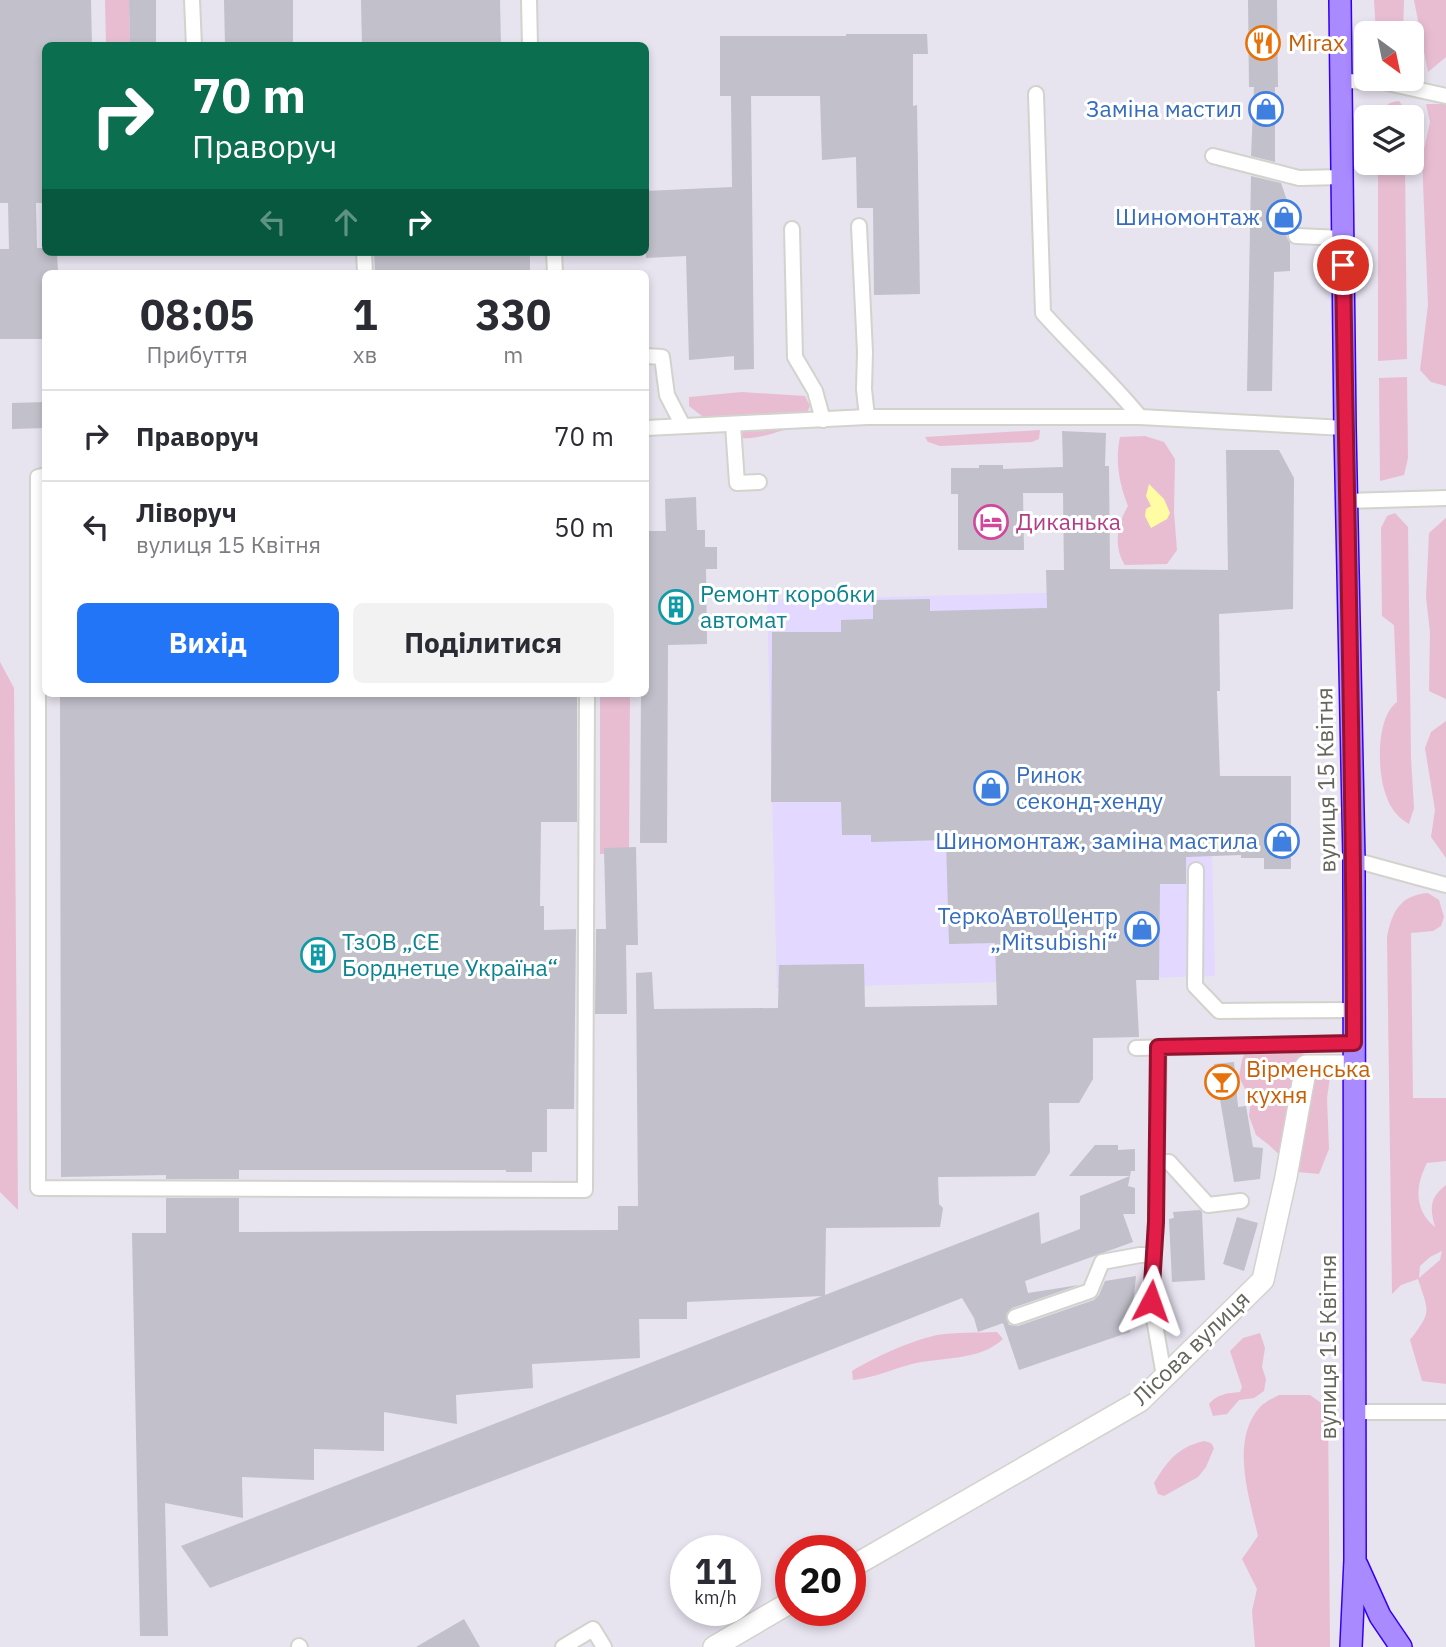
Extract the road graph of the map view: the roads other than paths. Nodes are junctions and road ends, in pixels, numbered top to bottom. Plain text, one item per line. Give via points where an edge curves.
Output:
1 (192, 0) edge
2 (529, 0) edge
3 (1340, 0) edge
4 (194, 42) edge
5 (530, 42) edge
6 (1341, 80) junction
7 (1036, 94) dead end
8 (1446, 96) edge
9 (1213, 156) dead end
10 (1343, 177) junction
11 (859, 226) dead end
12 (792, 229) dead end
13 (1296, 236) dead end
14 (1343, 238) junction
15 (649, 356) edge
16 (867, 417) junction
17 (1140, 417) junction
18 (823, 420) junction
19 (733, 425) junction
20 (682, 426) junction
21 (649, 428) edge
22 (1345, 428) junction
23 (42, 476) edge
24 (760, 482) dead end
25 (1446, 498) edge
26 (1346, 500) junction
27 (587, 697) edge
28 (1354, 860) junction
29 (1196, 870) dead end
30 (1446, 885) edge
31 (1354, 1010) junction
32 (1354, 1043) junction
33 (1158, 1047) junction
34 (1136, 1048) dead end
35 (1354, 1066) junction
36 (1157, 1161) junction
37 (1241, 1202) dead end
38 (1154, 1255) junction
39 (1015, 1317) dead end
40 (1164, 1376) junction
41 (1355, 1412) junction
42 (1446, 1412) edge
43 (866, 1559) edge
44 (1355, 1560) junction
45 (775, 1611) edge
46 (563, 1647) edge
47 (604, 1647) edge
48 (714, 1647) edge
49 (1351, 1647) edge
50 (1401, 1647) edge

1 - 4 lane
2 - 5 lane
3 - 6 highway, вулиця 15 Квітня
6 - 8 lane via 1383,82
6 - 10 highway, вулиця 15 Квітня
7 - 17 lane via 1043,313
9 - 10 lane via 1299,178
10 - 14 highway, вулиця 15 Квітня
11 - 16 lane
12 - 18 lane via 794,357 815,391
13 - 14 lane
14 - 22 highway, вулиця 15 Квітня
15 - 20 lane via 662,357 667,395
16 - 17 lane
16 - 18 lane
17 - 22 lane
18 - 19 lane
19 - 20 lane
19 - 24 lane via 737,483
20 - 21 lane
22 - 26 highway, вулиця 15 Квітня
23 - 27 lane via 38,477 38,1188 585,1190
25 - 26 lane
26 - 28 highway, вулиця 15 Квітня
28 - 30 lane
28 - 31 highway, вулиця 15 Квітня
29 - 31 lane via 1195,986 1219,1012
31 - 32 highway, вулиця 15 Квітня
32 - 33 lane
32 - 35 highway, вулиця 15 Квітня
33 - 34 lane
33 - 36 lane
35 - 40 street, Лісова вулиця via 1306,1066 1262,1280
35 - 41 highway, вулиця 15 Квітня
36 - 37 lane via 1169,1163 1208,1205
36 - 38 lane
38 - 39 lane via 1102,1262 1090,1291
38 - 40 lane via 1151,1301
40 - 43 street, Лісова вулиця via 1140,1401
41 - 42 lane
41 - 44 highway, вулиця 15 Квітня
44 - 49 highway, вулиця 15 Квітня
44 - 50 highway, вулиця 15 Квітня via 1380,1616
45 - 48 street
46 - 47 lane via 593,1629

